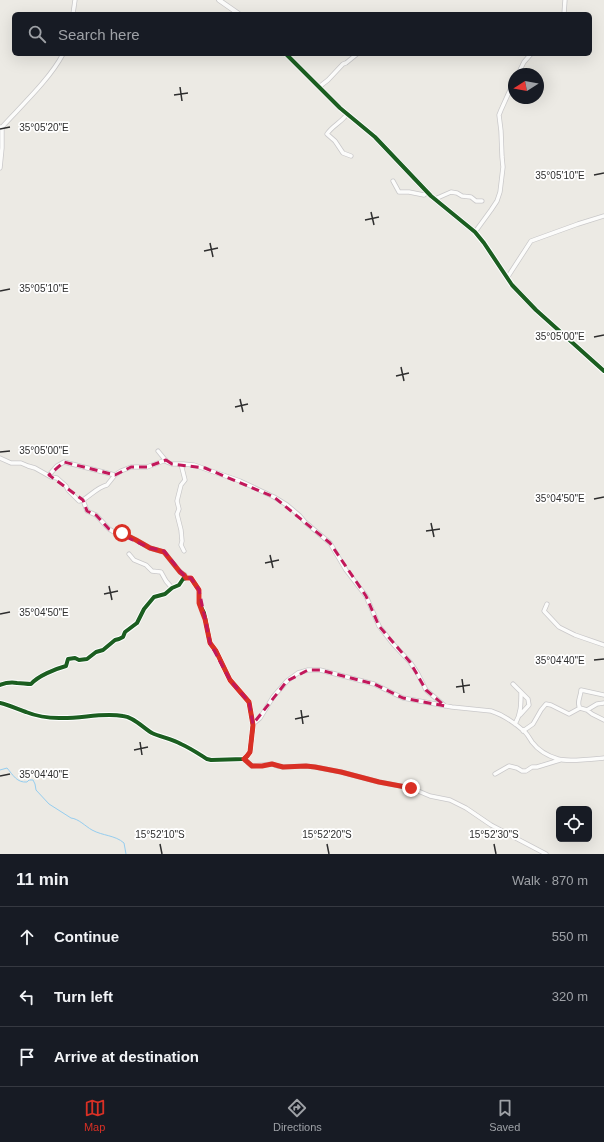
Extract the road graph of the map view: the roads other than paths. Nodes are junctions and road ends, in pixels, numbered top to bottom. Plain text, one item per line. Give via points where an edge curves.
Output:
1 (75, 0) edge
2 (219, 0) edge
3 (565, 0) edge
4 (73, 12) edge
5 (236, 12) edge
6 (564, 12) edge
7 (62, 56) edge
8 (288, 56) edge
9 (355, 56) edge
10 (530, 56) edge
11 (521, 68) edge
12 (319, 87) junction
13 (508, 94) edge
14 (347, 114) junction
15 (1, 127) edge
16 (1, 147) edge
17 (351, 156) dead end
18 (0, 168) edge
19 (393, 181) dead end
20 (427, 192) junction
21 (434, 199) junction
22 (482, 201) dead end
23 (604, 216) edge
24 (475, 232) junction
25 (507, 278) junction
26 (604, 371) edge
27 (158, 451) dead end
28 (0, 458) edge
29 (166, 460) junction
30 (181, 464) junction
31 (49, 475) junction
32 (115, 475) junction
33 (83, 500) junction
34 (184, 551) dead end
35 (129, 554) dead end
36 (186, 578) junction
37 (172, 588) junction
38 (547, 604) dead end
39 (604, 645) edge
40 (514, 684) dead end
41 (0, 685) edge
42 (521, 692) junction
43 (604, 695) edge
44 (0, 703) edge
45 (604, 703) edge
46 (445, 706) junction
47 (580, 708) junction
48 (587, 710) junction
49 (519, 716) junction
50 (604, 720) edge
51 (253, 724) junction
52 (515, 724) junction
53 (523, 731) junction
54 (604, 758) edge
55 (244, 759) junction
56 (560, 760) junction
57 (495, 774) dead end
58 (546, 854) edge

1 - 4 street
2 - 5 street
3 - 6 street
7 - 15 street via 34,93
8 - 12 street
9 - 12 street
10 - 11 street
12 - 14 street
13 - 24 street via 499,115 503,167 500,192 497,201
14 - 17 street via 329,130 328,134 343,153
14 - 20 street via 375,138
15 - 16 street
16 - 18 street
19 - 20 street via 399,192 424,195
20 - 21 street
21 - 22 street via 450,192
21 - 24 street
23 - 25 street via 534,238
24 - 25 street
25 - 26 street via 536,310
27 - 29 street
28 - 31 street via 11,463 21,463
29 - 30 street via 172,464
29 - 32 street via 143,467 131,467
30 - 34 street via 184,480 177,502 177,514
30 - 46 street via 194,465 240,480 274,497 296,512 332,547 366,596 379,626 410,662 426,690
31 - 32 street via 64,462
31 - 33 street via 60,480 80,501
32 - 33 street via 107,485
33 - 36 street via 87,511 96,515 109,529 164,552
35 - 37 street via 152,571 161,572
36 - 37 street
36 - 51 street via 191,578 199,590 199,603 210,643 230,680 247,699
37 - 41 street via 154,598 123,637 89,658 68,659 66,666 48,672 31,684 15,682
38 - 39 street via 544,611 559,627
40 - 42 street
42 - 49 street
42 - 49 street via 529,705
43 - 47 street via 581,690 578,702
44 - 55 street via 48,717 112,714 125,716 154,734 180,743 207,759
45 - 48 street
46 - 51 street via 403,698 374,684 320,670 308,670 287,681
46 - 52 street via 491,711
47 - 48 street
47 - 53 street via 569,714 546,704 534,724
48 - 50 street
49 - 52 street
51 - 55 street via 250,752
52 - 53 street
53 - 56 street via 538,748
54 - 56 street
55 - 58 street via 252,766 306,766 341,772 447,799
56 - 57 street via 526,771 509,766

